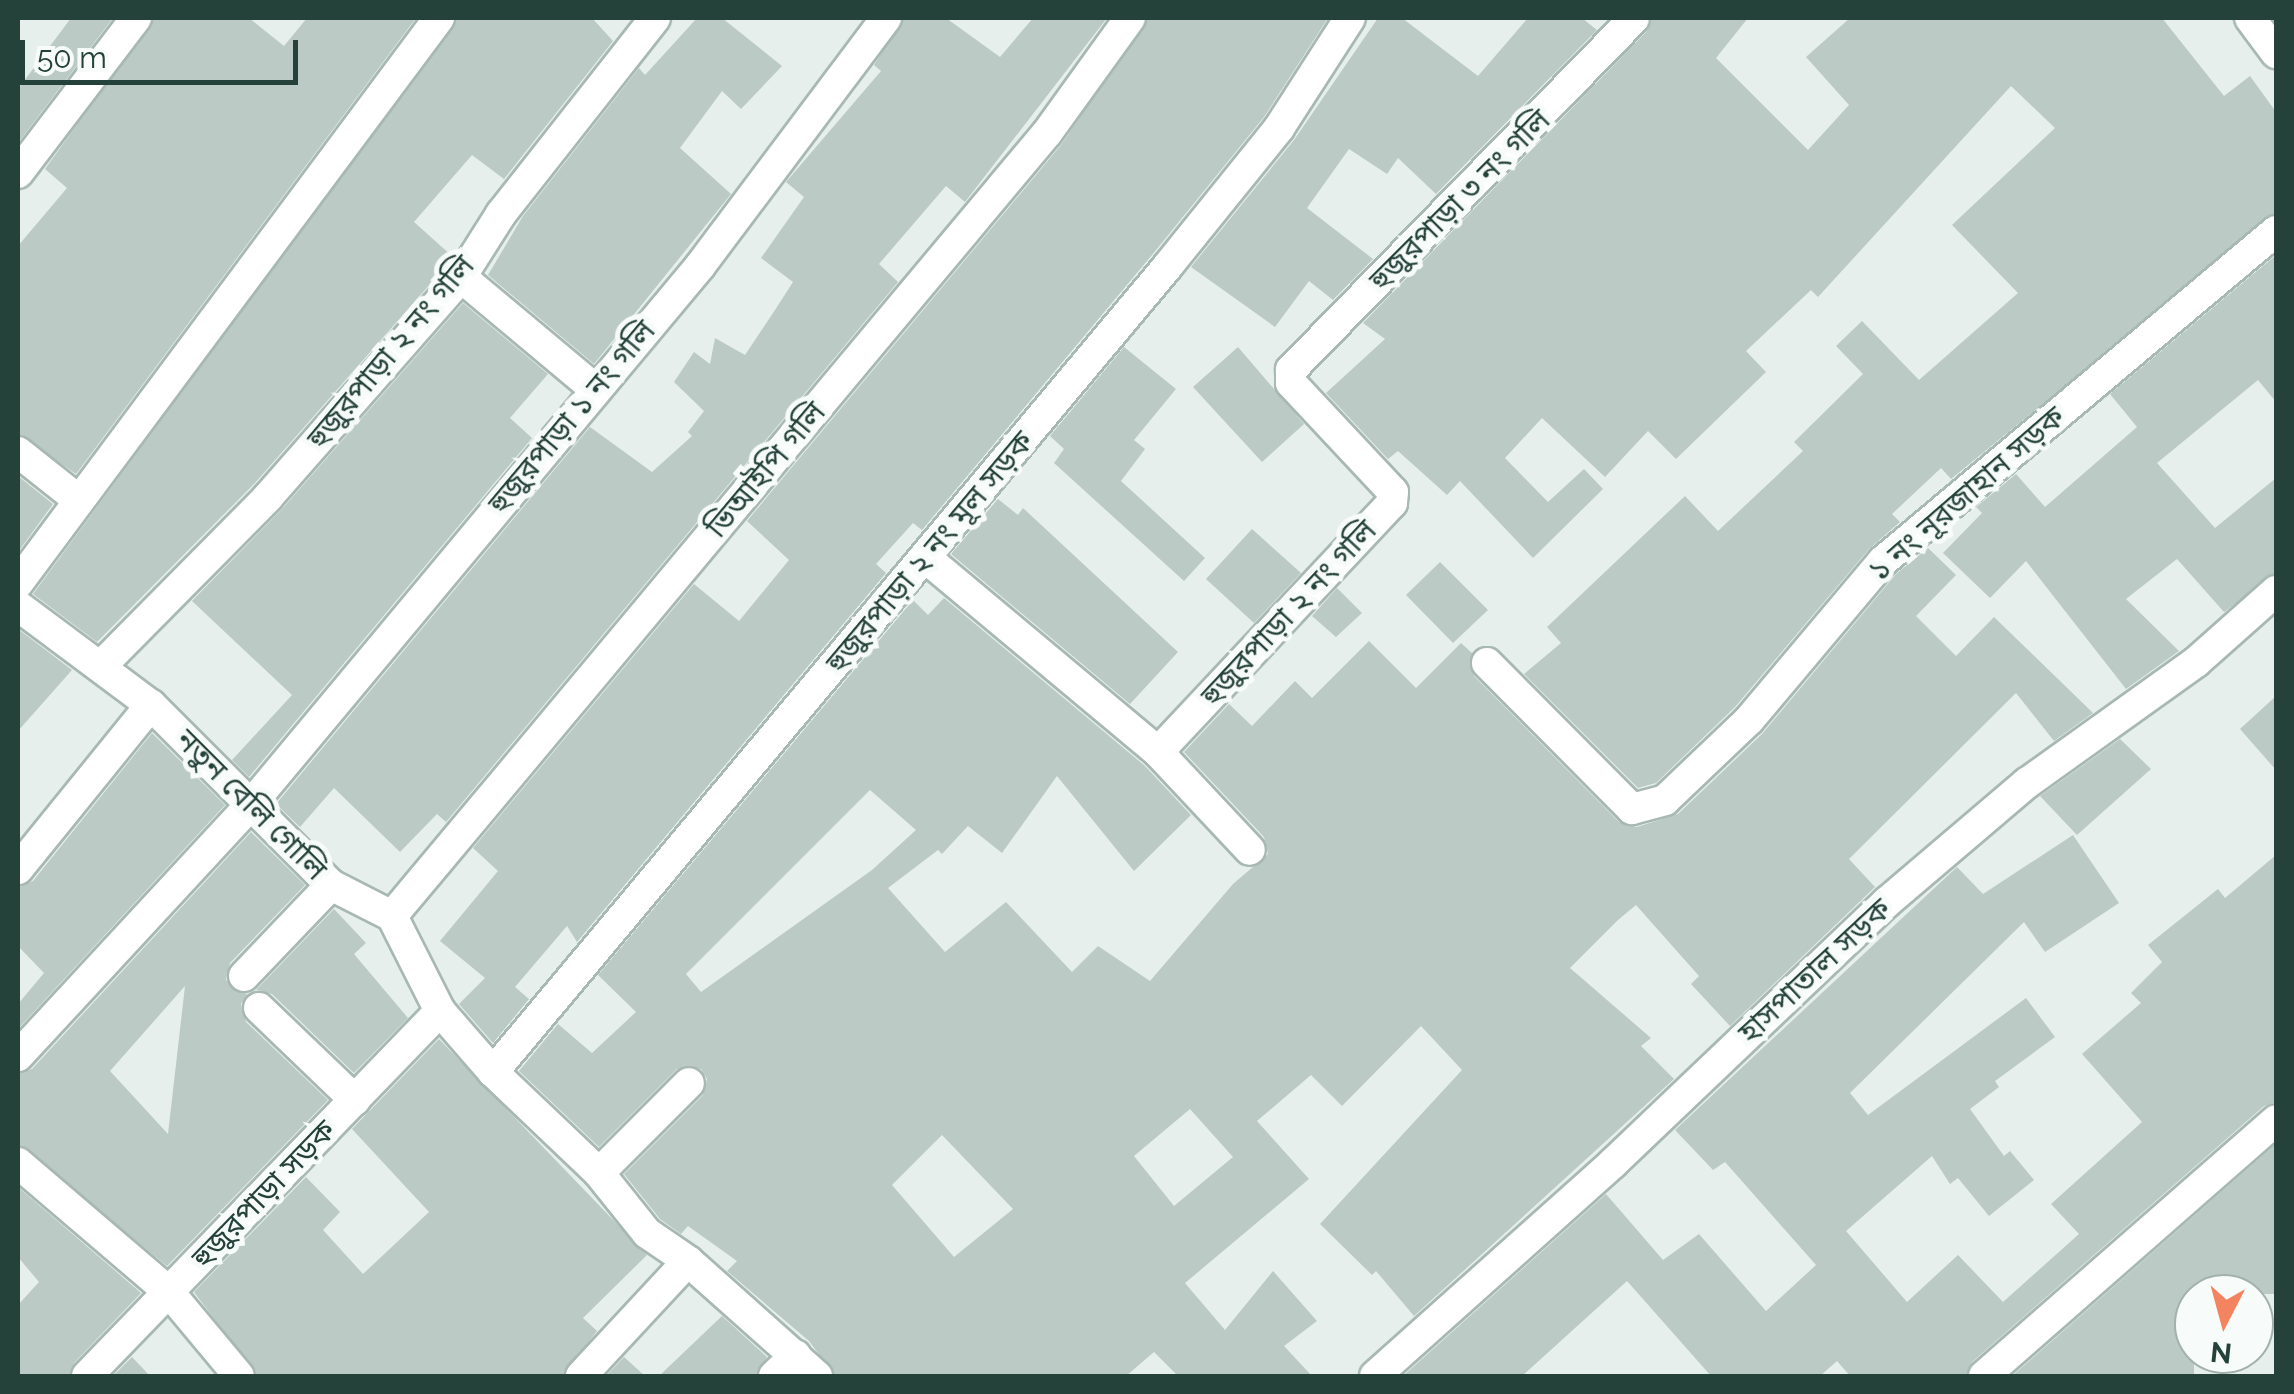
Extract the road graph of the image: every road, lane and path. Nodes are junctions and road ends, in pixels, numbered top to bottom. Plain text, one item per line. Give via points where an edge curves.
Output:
1 (136, 18) edge
2 (439, 18) edge
3 (656, 18) edge
4 (886, 18) edge
5 (1130, 18) edge
6 (1350, 18) edge
7 (1634, 18) edge
8 (2250, 18) edge
9 (2276, 52) edge
10 (21, 162) edge
11 (2276, 231) edge
12 (461, 277) junction
13 (1291, 383) joint
14 (595, 389) junction
15 (18, 452) edge
16 (76, 498) junction
17 (926, 558) junction
18 (2276, 591) edge
19 (18, 602) edge
20 (1487, 662) dead end
21 (102, 664) junction
22 (151, 705) junction
23 (1158, 752) junction
24 (248, 808) junction
25 (1250, 850) dead end
26 (18, 869) edge
27 (331, 884) junction
28 (392, 916) junction
29 (244, 976) dead end
30 (259, 1008) dead end
31 (440, 1011) junction
32 (18, 1056) edge
33 (493, 1072) junction
34 (689, 1084) dead end
35 (356, 1100) junction
36 (2276, 1120) edge
37 (18, 1163) edge
38 (599, 1172) junction
39 (688, 1261) junction
40 (169, 1292) junction
41 (806, 1366) edge
42 (88, 1376) edge
43 (239, 1376) edge
44 (581, 1376) edge
45 (774, 1376) edge
46 (1374, 1376) edge
47 (1984, 1376) edge

1 - 10 street
2 - 16 street
3 - 12 street, হুজুরপাড়া ২ নং গলি via 501,214
4 - 14 street, হুজুরপাড়া ১ নং গলি via 700,266
5 - 28 street, ভিআইপি গলি via 1047,134
6 - 17 street, হুজুরপাড়া ২ নং মূল সড়ক via 1278,128
7 - 13 street, হুজুরপাড়া ৩ নং গলি via 1291,370
8 - 9 street
11 - 20 street, ১ নং নূরজাহান সড়ক via 1883,561 1749,720 1665,800 1632,808
12 - 14 street
12 - 21 street, হুজুরপাড়া ২ নং গলি via 268,496
13 - 23 street, হুজুরপাড়া ২ নং গলি via 1393,492 1392,502
14 - 24 street, হুজুরপাড়া ১ নং গলি
15 - 16 street
16 - 19 street
17 - 23 street
17 - 33 street, হুজুরপাড়া ২ নং মূল সড়ক
18 - 46 street, হাসপাতাল সড়ক via 2196,662 2027,782 1888,902 1613,1163
19 - 21 street, নতুন বেলি গোলি
21 - 22 street, নতুন বেলি গোলি
22 - 24 street, নতুন বেলি গোলি
22 - 26 street
23 - 25 street
24 - 27 street, নতুন বেলি গোলি
24 - 32 street, হুজুরপাড়া ১ নং গলি
27 - 28 street, নতুন বেলি গোলি
27 - 29 street
28 - 31 street
30 - 35 street
31 - 33 street
31 - 35 street, হুজুরপাড়া সড়ক
33 - 38 street
34 - 38 street
35 - 40 street, হুজুরপাড়া সড়ক
36 - 47 street
37 - 40 street
38 - 39 street via 647,1233
39 - 41 street
39 - 44 street
40 - 42 street, হুজুরপাড়া সড়ক
40 - 43 street
41 - 45 street

